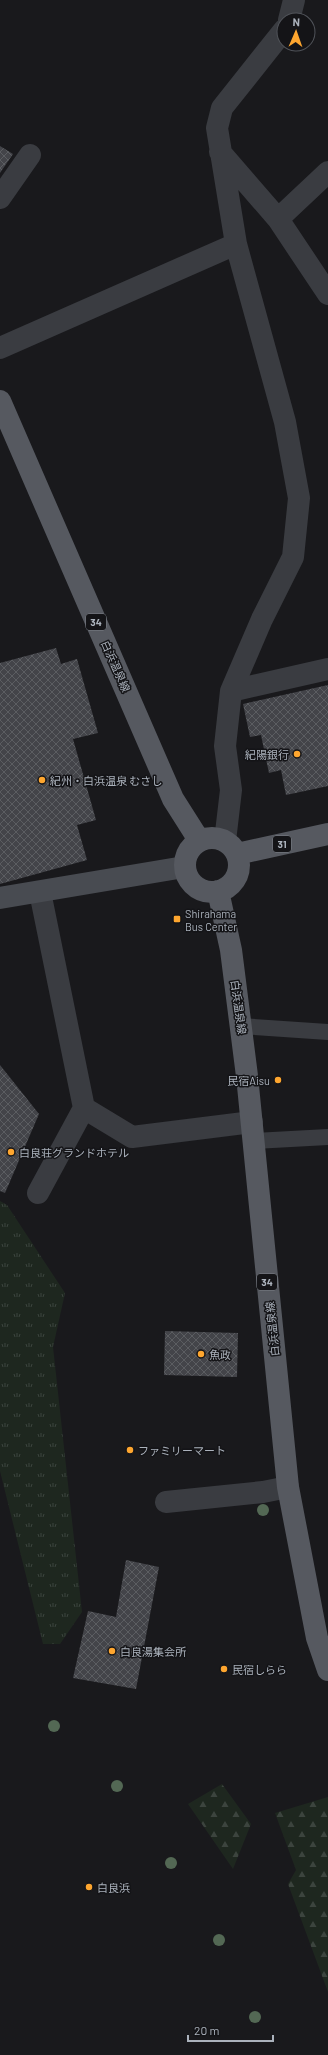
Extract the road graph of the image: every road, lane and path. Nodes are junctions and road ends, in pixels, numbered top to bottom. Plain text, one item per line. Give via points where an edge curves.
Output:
1 (294, 0) edge
2 (291, 12) edge
3 (276, 40) edge
4 (220, 152) junction
5 (30, 155) dead end
6 (328, 172) edge
7 (0, 198) edge
8 (278, 219) junction
9 (236, 244) junction
10 (328, 294) edge
11 (0, 348) edge
12 (0, 401) edge
13 (328, 669) edge
14 (231, 691) junction
15 (328, 834) edge
16 (199, 840) junction
17 (231, 847) junction
18 (184, 867) junction
19 (218, 891) junction
20 (40, 892) junction
21 (0, 898) edge
22 (242, 1026) junction
23 (328, 1032) edge
24 (84, 1108) junction
25 (253, 1131) junction
26 (328, 1137) edge
27 (38, 1193) dead end
28 (288, 1487) junction
29 (166, 1502) dead end
30 (322, 1636) edge
31 (328, 1670) edge

1 - 2 street
3 - 4 street via 222,108 217,128
4 - 8 street
4 - 9 street
5 - 7 street
6 - 8 street
8 - 10 street
9 - 11 street
9 - 14 street via 285,422 299,498 294,557 262,619
12 - 16 main road, 白浜温泉線 / 34 via 173,799
13 - 14 street
14 - 17 street via 226,746 232,790
15 - 17 main road, 31
16 - 17 main road via 216,838
16 - 18 main road via 187,852
17 - 19 main road via 239,866 236,877 226,888
18 - 19 main road via 186,875 196,887 203,891
18 - 20 street
19 - 22 main road, 白浜温泉線 / 34 via 231,950
20 - 21 street
20 - 24 street
22 - 23 lane
22 - 25 main road, 白浜温泉線 / 34
24 - 25 street via 132,1137
24 - 27 street
25 - 26 lane
25 - 28 main road, 白浜温泉線 / 34
28 - 29 street
28 - 30 main road, 白浜温泉線 / 34
30 - 31 main road, 白浜温泉線 / 34

